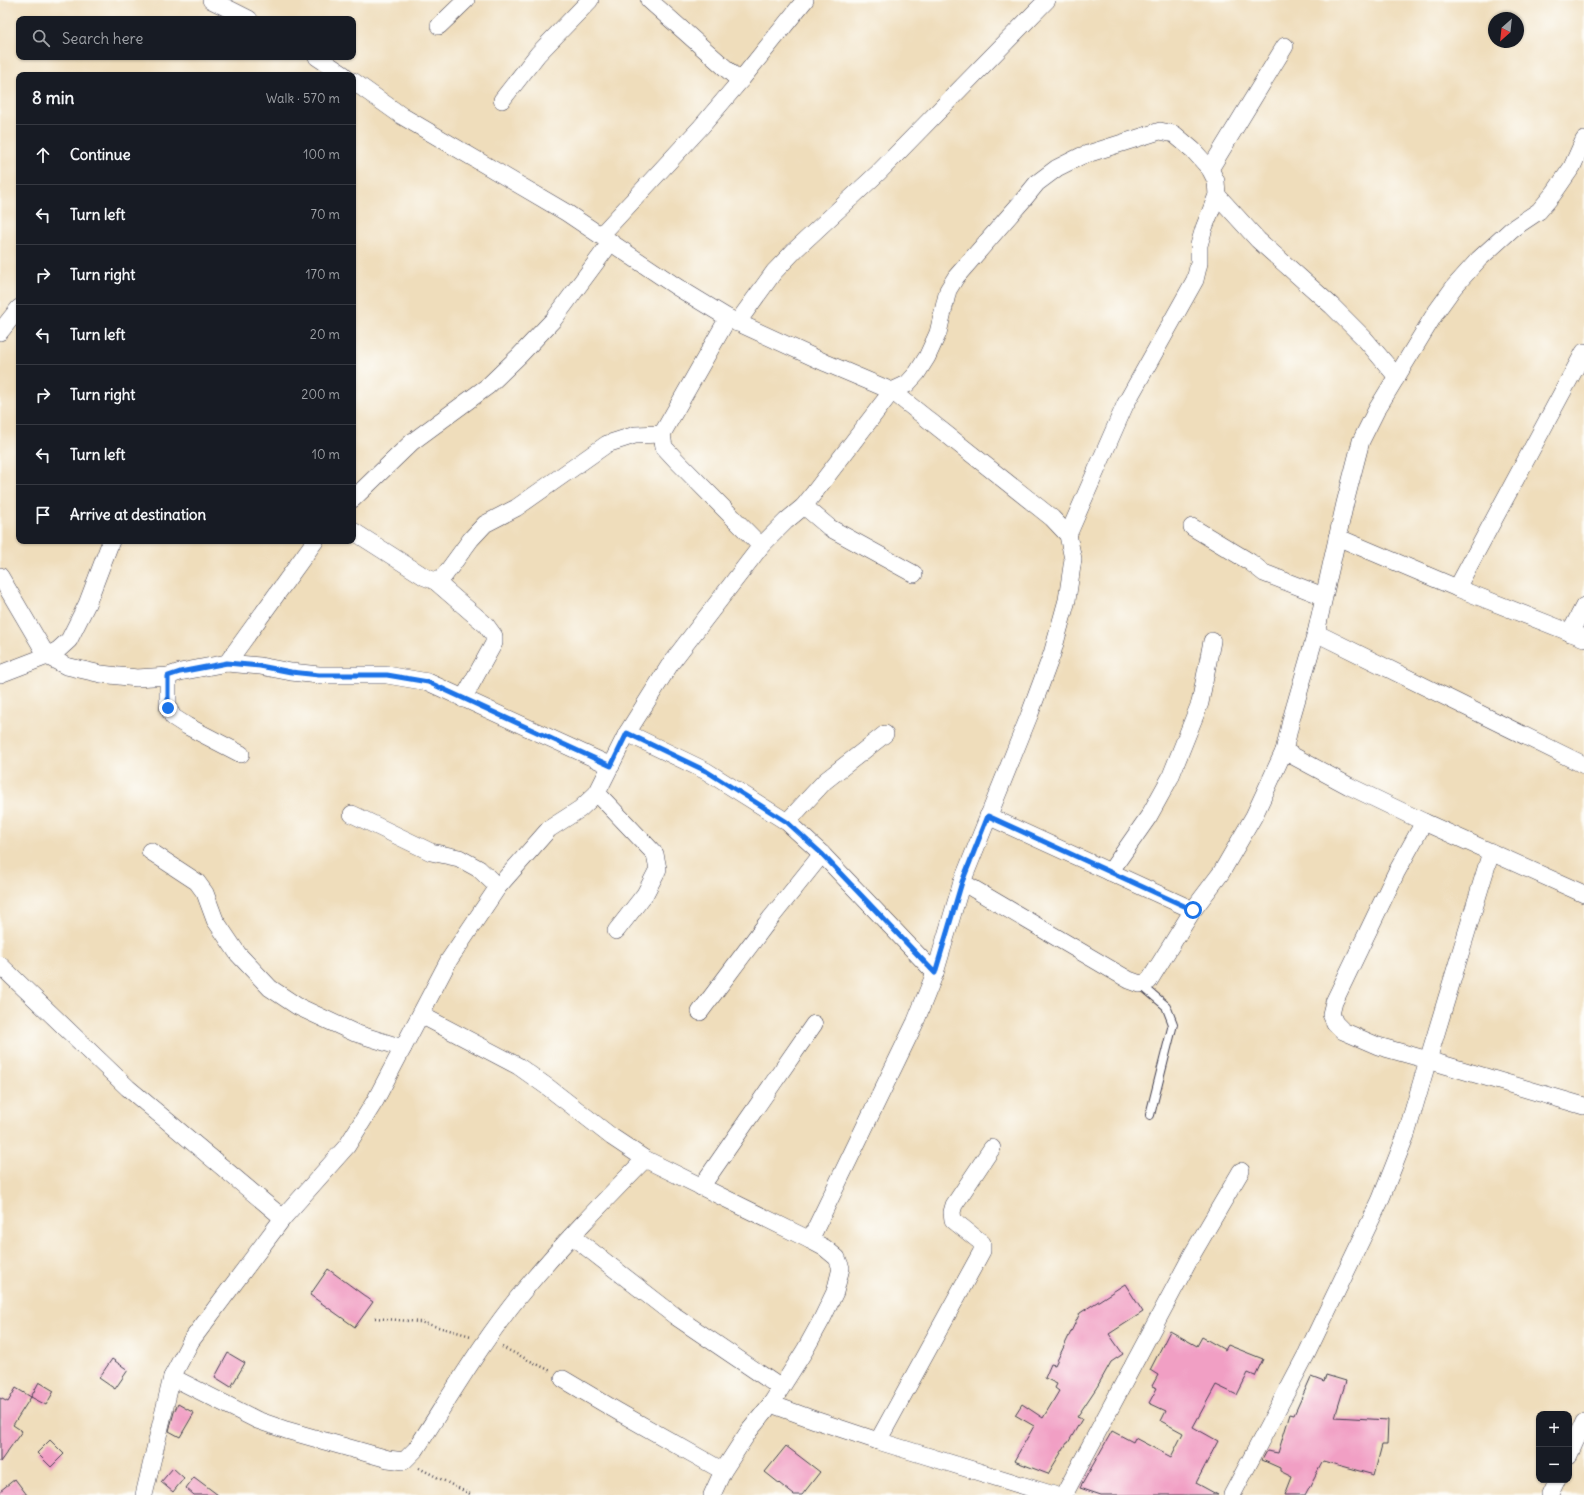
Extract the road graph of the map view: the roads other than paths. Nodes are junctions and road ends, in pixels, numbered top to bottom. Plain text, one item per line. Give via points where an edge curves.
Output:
1 (211, 0) edge
2 (466, 0) edge
3 (590, 0) edge
4 (649, 0) edge
5 (805, 0) edge
6 (1047, 0) edge
7 (243, 16) edge
8 (439, 26) dead end
9 (1285, 46) dead end
10 (322, 60) edge
11 (340, 72) edge
12 (740, 81) junction
13 (356, 84) edge
14 (502, 100) dead end
15 (1584, 140) edge
16 (1210, 169) junction
17 (1578, 170) edge
18 (1217, 195) junction
19 (606, 239) junction
20 (16, 312) edge
21 (733, 320) junction
22 (0, 332) edge
23 (1584, 352) edge
24 (1397, 377) junction
25 (892, 391) junction
26 (662, 434) junction
27 (356, 496) edge
28 (804, 506) junction
29 (1192, 526) dead end
30 (356, 533) edge
31 (1068, 535) junction
32 (1337, 537) junction
33 (110, 544) edge
34 (313, 544) edge
35 (761, 546) junction
36 (914, 574) dead end
37 (0, 576) edge
38 (435, 581) junction
39 (1457, 588) junction
40 (1323, 596) junction
41 (1584, 606) edge
42 (1316, 633) junction
43 (1577, 635) edge
44 (1212, 641) dead end
45 (47, 656) junction
46 (227, 663) junction
47 (0, 674) edge
48 (168, 676) junction
49 (463, 699) junction
50 (627, 733) junction
51 (885, 734) dead end
52 (1284, 751) junction
53 (241, 754) dead end
54 (1584, 765) edge
55 (611, 766) junction
56 (596, 793) junction
57 (352, 814) dead end
58 (988, 816) junction
59 (787, 822) junction
60 (1424, 822) junction
61 (150, 852) dead end
62 (1491, 852) junction
63 (822, 854) junction
64 (1110, 872) junction
65 (962, 882) junction
66 (498, 887) junction
67 (1584, 894) edge
68 (1193, 910) junction
69 (616, 931) dead end
70 (0, 965) edge
71 (935, 973) junction
72 (1140, 984) junction
73 (700, 1012) dead end
74 (421, 1015) junction
75 (814, 1024) dead end
76 (403, 1048) junction
77 (1428, 1060) junction
78 (1584, 1106) edge
79 (1150, 1115) dead end
80 (992, 1148) dead end
81 (645, 1159) junction
82 (1241, 1171) dead end
83 (701, 1187) junction
84 (283, 1218) junction
85 (572, 1236) junction
86 (810, 1240) junction
87 (172, 1377) junction
88 (563, 1379) dead end
89 (781, 1388) junction
90 (771, 1404) junction
91 (1584, 1422) edge
92 (878, 1441) junction
93 (1572, 1448) edge
94 (723, 1471) junction
95 (1556, 1483) edge
96 (1034, 1492) edge
97 (144, 1495) edge
98 (712, 1495) edge
99 (1054, 1495) edge
100 (1064, 1495) edge
101 (1232, 1495) edge
102 (1550, 1495) edge

1 - 7 street
2 - 8 street
3 - 14 street via 538,54
4 - 12 street
5 - 12 street
6 - 21 street via 878,172 780,266
9 - 16 street
10 - 11 street
12 - 19 street
13 - 19 street via 402,116
15 - 17 street
16 - 18 street via 1216,181
16 - 25 street via 1174,134 1160,131 1081,156 1057,168 1037,183 956,277 948,290 938,333 927,357 906,384
17 - 24 street via 1539,211 1512,229 1479,259 1454,287
18 - 24 street via 1258,240 1364,338
18 - 31 street via 1204,228 1194,280 1125,405
19 - 21 street via 677,287
19 - 27 street via 554,319 519,356 488,386 412,442
20 - 22 street
21 - 25 street
21 - 26 street
23 - 39 street
24 - 32 street via 1361,441
25 - 28 street
25 - 31 street via 1052,518
26 - 35 street via 664,447
26 - 38 street via 635,435 607,444 516,508 486,524 471,539 444,576
28 - 35 street
28 - 36 street via 830,528
29 - 40 street via 1264,573
30 - 38 street
31 - 58 street via 1073,558 1067,600 1052,654
32 - 39 street
32 - 40 street
33 - 45 street via 87,604 69,640
34 - 46 street
35 - 50 street via 671,663
37 - 45 street
38 - 49 street via 486,625 494,636 494,643
39 - 43 street
40 - 42 street
41 - 43 street
42 - 52 street
42 - 54 street
44 - 64 street via 1200,702 1170,778 1149,816
45 - 47 street
45 - 48 street via 66,666 101,674 137,678
46 - 48 street
46 - 49 street via 319,675 387,675 428,682
48 - 53 street via 168,708 173,717
49 - 55 street
50 - 55 street
50 - 59 street via 706,771
51 - 59 street via 825,781
52 - 60 street
52 - 68 street via 1250,822 1221,873
55 - 56 street
56 - 66 street via 580,809 549,829
56 - 69 street via 655,854 658,869 645,894
57 - 66 street via 431,852 460,858 479,869
58 - 64 street
58 - 65 street
59 - 63 street
60 - 62 street
60 - 77 street via 1393,880 1334,1002 1331,1014 1343,1031 1378,1046
61 - 76 street via 197,882 205,893 215,920 238,954 270,988 297,1006 355,1033
62 - 67 street
62 - 77 street
63 - 71 street
63 - 73 street
64 - 68 street
65 - 71 street
65 - 72 street
66 - 74 street via 449,960
68 - 72 street via 1149,981
70 - 84 street via 128,1088
71 - 86 street via 912,1030
72 - 79 lane via 1166,1006 1173,1024
74 - 76 street
74 - 81 street via 518,1066
75 - 83 street
76 - 84 street via 375,1101 346,1146
77 - 78 street
77 - 101 street via 1406,1135 1380,1201 1307,1353
80 - 92 street via 954,1205 952,1212 953,1220 982,1243 982,1251
81 - 83 street
81 - 85 street
82 - 100 street
83 - 86 street
84 - 87 street via 191,1340
85 - 87 street via 525,1289 492,1333 416,1449 404,1461 388,1459 258,1420
85 - 89 street via 675,1316
86 - 89 street via 837,1258 841,1268 822,1319
87 - 97 street
88 - 94 street
89 - 90 street
90 - 92 street
90 - 94 street via 749,1431
91 - 93 street
92 - 96 street
94 - 98 street
95 - 102 street
96 - 99 street

